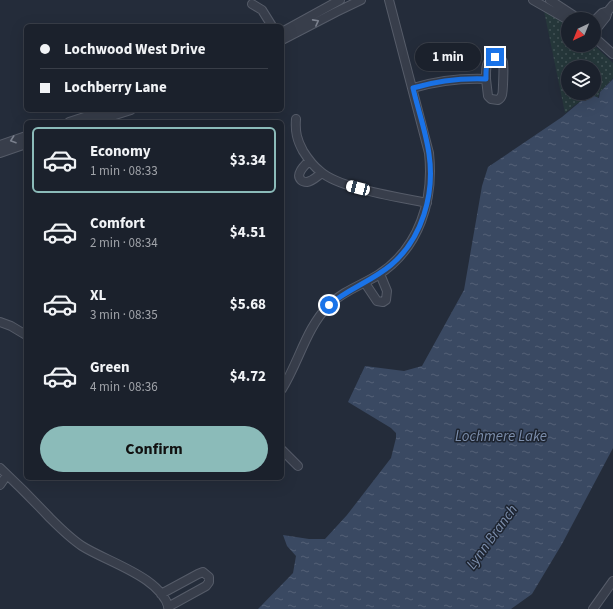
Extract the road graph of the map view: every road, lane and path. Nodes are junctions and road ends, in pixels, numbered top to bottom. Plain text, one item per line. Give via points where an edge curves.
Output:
1 (340, 0) edge
2 (361, 0) edge
3 (389, 0) edge
4 (533, 0) edge
5 (550, 0) edge
6 (252, 4) dead end
7 (610, 8) edge
8 (568, 12) edge
9 (601, 14) edge
10 (561, 16) edge
11 (601, 23) edge
12 (271, 24) edge
13 (284, 31) edge
14 (284, 39) edge
15 (601, 43) edge
16 (613, 54) edge
17 (486, 79) junction
18 (413, 88) junction
19 (100, 112) edge
20 (125, 112) edge
21 (296, 119) dead end
22 (75, 120) edge
23 (99, 120) edge
24 (24, 137) edge
25 (0, 145) edge
26 (24, 145) edge
27 (0, 153) edge
28 (309, 161) junction
29 (322, 173) junction
30 (427, 203) junction
31 (380, 274) junction
32 (365, 283) junction
33 (0, 322) edge
34 (24, 334) edge
35 (284, 385) edge
36 (284, 452) edge
37 (298, 466) dead end
38 (0, 468) edge
39 (8, 475) junction
40 (0, 485) edge
41 (613, 581) edge
42 (161, 594) junction
43 (168, 608) edge
44 (592, 609) edge

1 - 13 street
14 -> 2 street
3 - 18 street
4 - 10 street
5 - 8 street
6 - 12 street via 262,10
7 - 9 street
7 - 11 street
15 - 16 street
17 - 17 street via 488,96 491,100 498,100 502,94 505,67 499,58 495,57 488,62
17 - 18 street via 446,80
18 - 30 street via 429,153 431,179
19 - 22 street
20 - 23 street
21 - 28 street via 296,136
24 -> 25 street
26 - 27 street
28 - 29 street
28 - 29 street via 299,174 301,180 308,182
29 - 30 street via 348,185
30 - 31 street via 420,225 409,246
31 - 32 street
31 - 32 street via 388,295 383,302 377,301
32 - 35 street via 336,299 317,319
33 - 34 street
36 - 37 street
38 - 39 street
39 - 40 street
39 - 42 street via 72,539 146,580
41 - 44 street
42 - 43 street
42 - 43 street via 203,572 208,577 209,582 206,586

